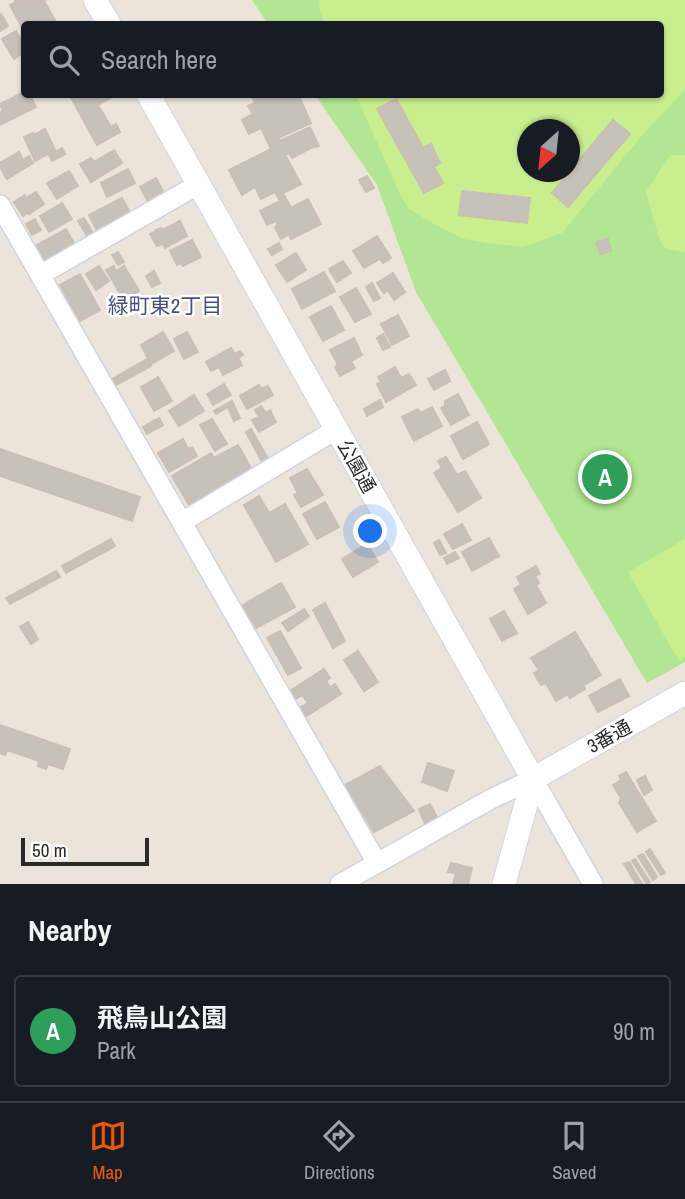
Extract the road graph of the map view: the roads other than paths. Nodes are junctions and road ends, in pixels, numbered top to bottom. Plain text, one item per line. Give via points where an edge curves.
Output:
1 (95, 0) edge
2 (107, 21) edge
3 (150, 98) edge
4 (199, 184) junction
5 (0, 205) edge
6 (40, 275) junction
7 (337, 429) junction
8 (182, 522) junction
9 (685, 694) edge
10 (533, 779) junction
11 (377, 863) junction
12 (340, 884) edge
13 (504, 884) edge
14 (593, 884) edge

1 - 2 street
3 - 4 street, 公園通
4 - 6 street
4 - 7 street, 公園通
5 - 6 street
6 - 8 street
7 - 8 street
7 - 10 street, 公園通
8 - 11 street
9 - 10 street, 3番通
10 - 11 street
10 - 13 street
10 - 14 street
11 - 12 street

